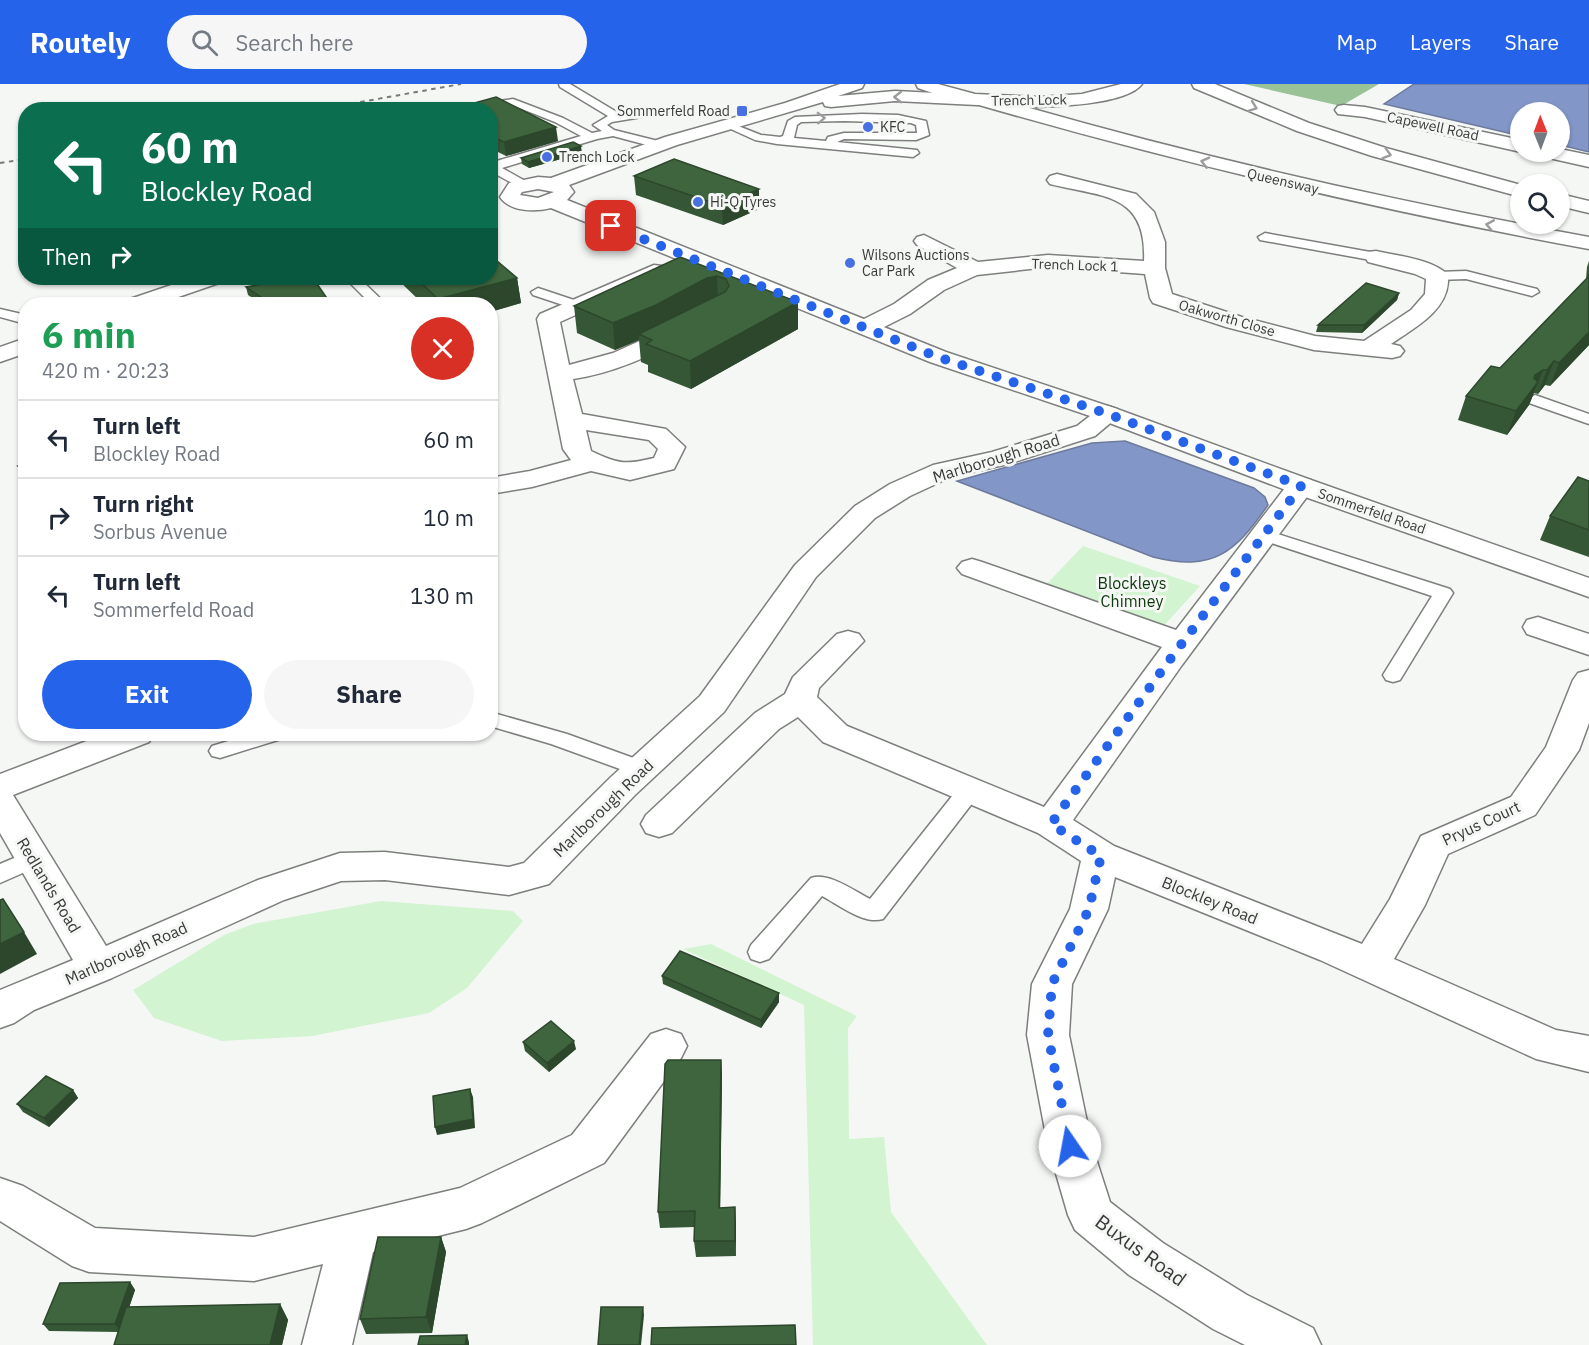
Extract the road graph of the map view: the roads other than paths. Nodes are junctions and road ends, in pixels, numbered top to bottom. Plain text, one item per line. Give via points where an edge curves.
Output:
1 (856, 84) edge
2 (924, 84) edge
3 (1134, 84) edge
4 (1200, 84) edge
5 (564, 85) edge
6 (525, 94) dead end
7 (979, 100) junction
8 (497, 102) edge
9 (498, 103) edge
10 (791, 107) junction
11 (1344, 110) dead end
12 (650, 113) dead end
13 (572, 114) dead end
14 (619, 118) junction
15 (728, 125) junction
16 (578, 130) junction
17 (613, 133) junction
18 (591, 137) junction
19 (777, 141) junction
20 (1510, 144) edge
21 (662, 145) junction
22 (830, 146) junction
23 (913, 153) dead end
24 (1570, 156) edge
25 (1589, 160) edge
26 (498, 165) edge
27 (498, 178) edge
28 (1057, 180) dead end
29 (1510, 187) edge
30 (552, 193) junction
31 (508, 194) edge
32 (1570, 202) edge
33 (1589, 207) edge
34 (1265, 237) dead end
35 (924, 241) dead end
36 (1589, 243) edge
37 (689, 256) junction
38 (1376, 257) joint
39 (1154, 268) junction
40 (975, 269) junction
41 (1437, 276) junction
42 (191, 285) edge
43 (359, 285) edge
44 (538, 292) dead end
45 (1532, 292) dead end
46 (158, 297) edge
47 (371, 297) edge
48 (575, 305) junction
49 (0, 313) edge
50 (18, 318) edge
51 (700, 321) edge
52 (868, 326) junction
53 (18, 348) edge
54 (1368, 349) junction
55 (1392, 351) dead end
56 (0, 355) edge
57 (559, 374) junction
58 (1535, 400) edge
59 (1108, 414) junction
60 (1589, 419) edge
61 (571, 420) junction
62 (593, 462) junction
63 (498, 485) edge
64 (1301, 486) junction
65 (1265, 535) junction
66 (972, 568) dead end
67 (1589, 588) edge
68 (1538, 627) dead end
69 (848, 641) dead end
70 (1183, 644) junction
71 (1589, 645) edge
72 (1393, 675) dead end
73 (1589, 680) edge
74 (800, 700) junction
75 (498, 722) edge
76 (116, 741) edge
77 (251, 741) edge
78 (220, 751) dead end
79 (642, 769) junction
80 (0, 787) edge
81 (969, 790) junction
82 (0, 803) edge
83 (659, 824) dead end
84 (1051, 824) junction
85 (1101, 856) junction
86 (33, 858) junction
87 (0, 874) edge
88 (760, 952) dead end
89 (1370, 965) junction
90 (98, 967) junction
91 (0, 1011) edge
92 (666, 1046) dead end
93 (1589, 1054) edge
94 (0, 1199) edge
95 (354, 1235) junction
96 (327, 1345) edge
97 (1296, 1345) edge

1 - 10 main road
2 - 7 main road, Trench Lock
3 - 7 main road, Trench Lock via 1063,101
4 -> 29 main road via 1292,123 1379,152
5 - 14 lane
6 - 8 lane
7 -> 10 main road via 895,96
36 -> 7 main road, Queensway via 1262,176
9 - 16 lane via 528,106
10 - 15 main road
11 - 20 main road, Capewell Road
12 - 14 lane
13 - 16 lane via 583,120
14 - 17 lane via 599,125
15 - 19 lane
15 - 21 main road
16 - 18 lane
17 - 18 lane
17 - 21 lane
18 - 26 lane
19 - 22 lane
19 -> 22 lane via 788,138 792,123 799,119 922,123 923,135 916,137 844,136 832,139
21 - 30 main road
22 - 23 lane
24 - 25 main road
27 - 31 lane
28 - 39 main road, Oakworth Close via 1129,198 1147,216 1155,242
30 - 31 main road
30 - 37 main road, Sommerfeld Road
32 - 33 main road
34 - 38 lane
35 - 40 main road
37 - 48 main road
37 - 52 main road, Sommerfeld Road
38 - 41 main road
39 - 40 main road, Trench Lock 1 via 1048,261
39 - 54 main road, Oakworth Close via 1161,298 1314,343
40 - 52 main road, Trench Lock 1 via 951,278
41 - 45 lane via 1466,275
41 - 54 main road via 1436,296 1419,315
42 - 46 main road
43 - 47 lane
44 - 48 lane
48 - 57 main road via 548,319
49 - 50 lane
51 - 57 main road via 606,365
52 - 59 main road, Sommerfeld Road via 938,357
53 - 56 main road
54 - 55 main road, Oakworth Close
57 - 61 main road
58 - 60 lane
59 - 64 main road, Sommerfeld Road
59 - 79 main road, Marlborough Road via 1086,431 942,471 900,490 866,512 805,572 712,704
61 - 62 main road via 576,449
61 - 62 main road via 657,434 672,447 665,463 630,472
62 - 63 main road
64 - 65 main road
64 - 67 main road, Sommerfeld Road
65 - 70 main road
65 - 72 lane via 1443,593
66 - 70 main road
68 - 71 main road
69 - 74 main road via 804,684
70 - 84 main road
73 - 89 main road, Pryus Court via 1562,750 1523,806 1434,845 1406,905
74 - 81 main road, Blockley Road via 835,734
74 - 83 main road via 767,721
75 - 79 lane
76 - 80 main road
77 - 78 lane
79 - 90 main road, Marlborough Road via 536,874 509,881 385,866 340,867 271,890
81 - 84 main road, Blockley Road
81 - 88 lane via 874,912 819,884
82 - 86 main road, Redlands Road
84 - 85 main road, Blockley Road
85 - 89 main road, Blockley Road
85 - 97 main road, Buxus Road via 1089,909 1052,984 1048,1035 1070,1146 1091,1215 1156,1265 1230,1312
86 - 87 lane
86 - 90 main road, Redlands Road
89 - 93 main road, Blockley Road via 1551,1047
90 - 91 main road, Marlborough Road via 20,998
92 - 95 main road via 588,1149 466,1208
94 - 95 main road via 89,1250 254,1259
95 - 96 main road

